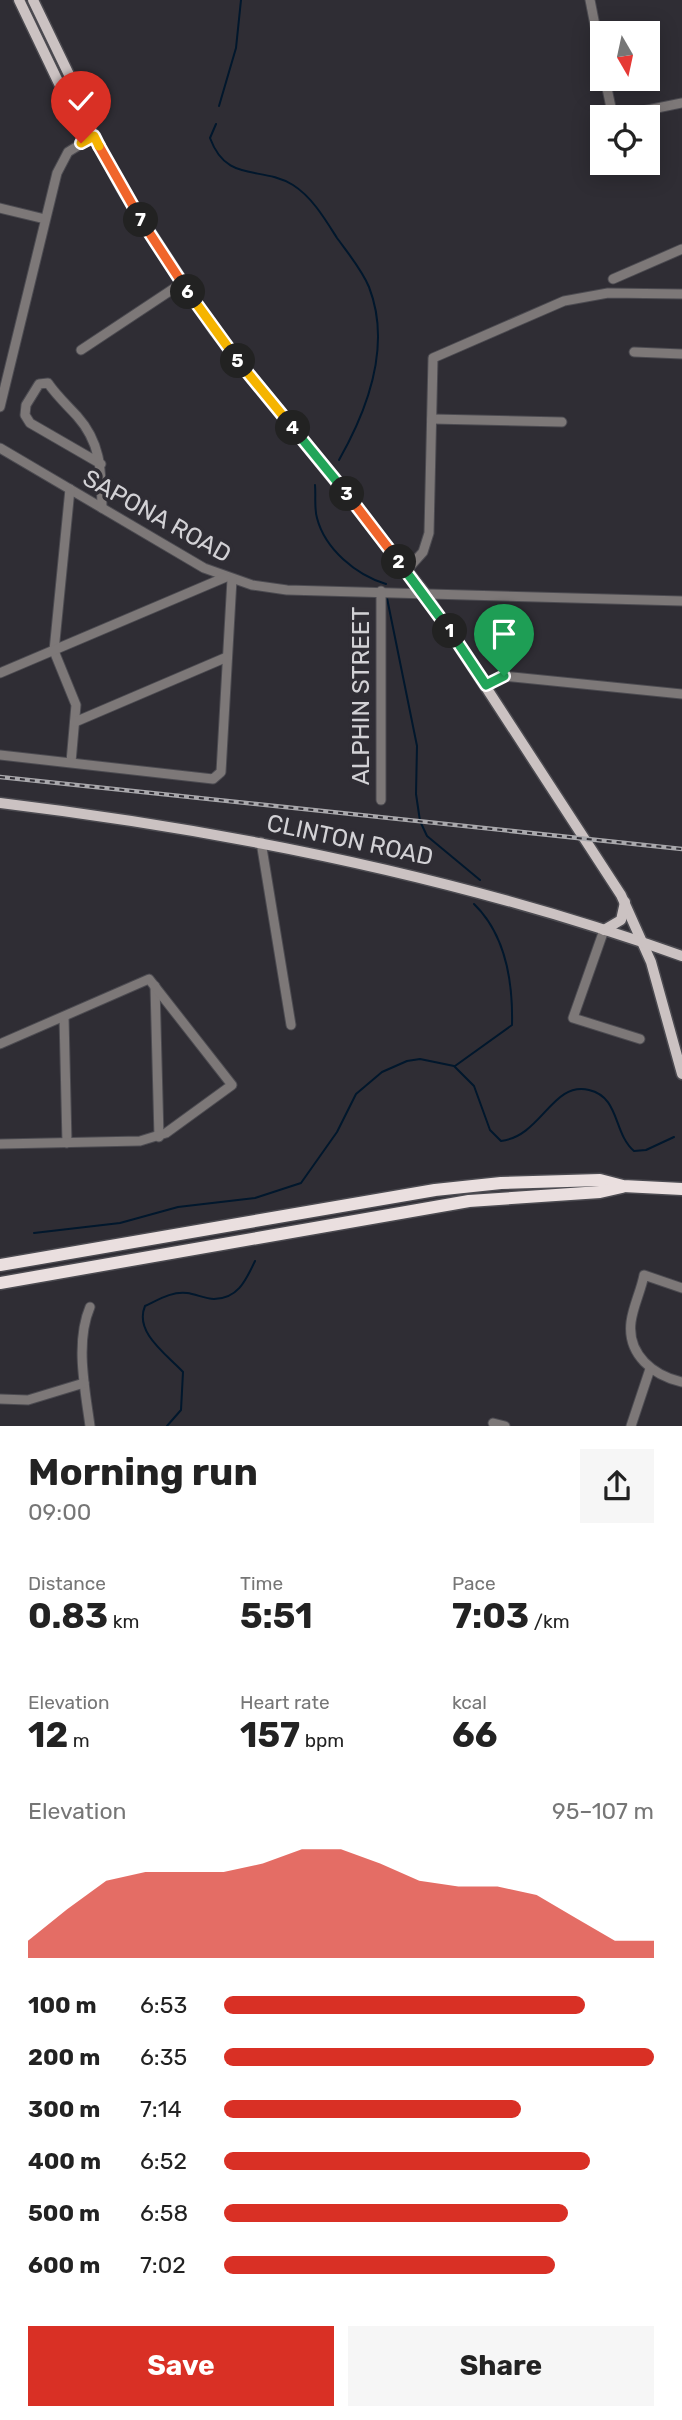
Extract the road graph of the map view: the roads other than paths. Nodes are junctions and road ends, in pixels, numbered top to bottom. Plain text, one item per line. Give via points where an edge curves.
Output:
1 (19, 0) edge
2 (26, 0) edge
3 (33, 0) edge
4 (590, 0) edge
5 (41, 16) junction
6 (594, 21) edge
7 (682, 103) edge
8 (660, 107) edge
9 (88, 125) junction
10 (94, 136) junction
11 (0, 208) edge
12 (45, 219) junction
13 (682, 249) edge
14 (613, 279) dead end
15 (182, 283) junction
16 (682, 294) edge
17 (81, 350) dead end
18 (634, 352) dead end
19 (682, 354) edge
20 (0, 407) edge
21 (432, 419) junction
22 (562, 422) dead end
23 (0, 448) edge
24 (101, 464) junction
25 (70, 489) junction
26 (102, 508) junction
27 (406, 571) junction
28 (229, 578) junction
29 (381, 591) junction
30 (424, 592) junction
31 (682, 601) edge
32 (54, 651) junction
33 (227, 657) junction
34 (0, 673) edge
35 (486, 685) junction
36 (682, 694) edge
37 (75, 722) junction
38 (0, 755) edge
39 (71, 762) junction
40 (381, 800) dead end
41 (0, 803) edge
42 (261, 842) junction
43 (625, 902) junction
44 (604, 930) junction
45 (644, 943) junction
46 (682, 956) edge
47 (155, 986) junction
48 (64, 1017) junction
49 (291, 1025) dead end
50 (640, 1039) dead end
51 (0, 1044) edge
52 (682, 1074) edge
53 (159, 1138) junction
54 (0, 1143) edge
55 (67, 1143) junction
56 (623, 1186) junction
57 (682, 1189) edge
58 (0, 1265) edge
59 (0, 1283) edge
60 (682, 1288) edge
61 (90, 1307) dead end
62 (650, 1369) junction
63 (682, 1382) edge
64 (84, 1383) junction
65 (0, 1399) edge
66 (493, 1423) dead end
67 (90, 1426) edge
68 (505, 1426) edge
69 (631, 1426) edge

1 - 9 main road via 76,119
2 - 5 main road
3 - 5 main road
4 - 6 street
5 - 9 main road via 88,114
7 - 8 street
9 - 10 main road
10 - 12 street via 68,152 62,162
10 - 15 main road
11 - 12 street
12 - 20 street
13 - 14 street
15 - 17 street
15 - 27 main road via 223,342
16 - 21 street via 608,293 565,301 433,358
18 - 19 street
21 - 22 street
21 - 27 street via 429,533 423,552
23 - 25 street, SAPONA ROAD
24 - 24 street via 97,446 79,418 48,383 40,384 26,405 30,423
24 - 26 street
25 - 26 street, SAPONA ROAD
25 - 32 street
26 - 28 street, SAPONA ROAD via 196,564
27 - 30 main road
28 - 29 street, SAPONA ROAD via 287,590
28 - 32 street
28 - 33 street
29 - 30 street, SAPONA ROAD
29 - 40 street, ALPHIN STREET
30 - 31 street, SAPONA ROAD
30 - 35 main road
32 - 34 street
32 - 37 street via 76,705
33 - 37 street
33 - 39 street via 218,777
35 - 36 street via 504,676
35 - 43 main road
37 - 39 street
38 - 39 street
41 - 42 main road, CLINTON ROAD
42 - 44 main road, CLINTON ROAD via 437,881
42 - 49 street
43 - 44 main road via 621,920
43 - 45 main road
44 - 45 main road, CLINTON ROAD
44 - 50 street via 573,1018
45 - 46 main road, CLINTON ROAD
45 - 52 main road
47 - 48 street via 149,979
47 - 53 street
47 - 53 street via 232,1085
48 - 51 street
48 - 55 street
53 - 55 street
54 - 55 street
56 - 57 highway
56 - 58 highway via 600,1180 435,1190
56 - 59 highway via 447,1205
60 - 62 street via 645,1275 630,1330 638,1354
61 - 64 street via 84,1330
62 - 63 street
62 - 69 street
64 - 65 street via 28,1400
64 - 67 street
66 - 68 street

